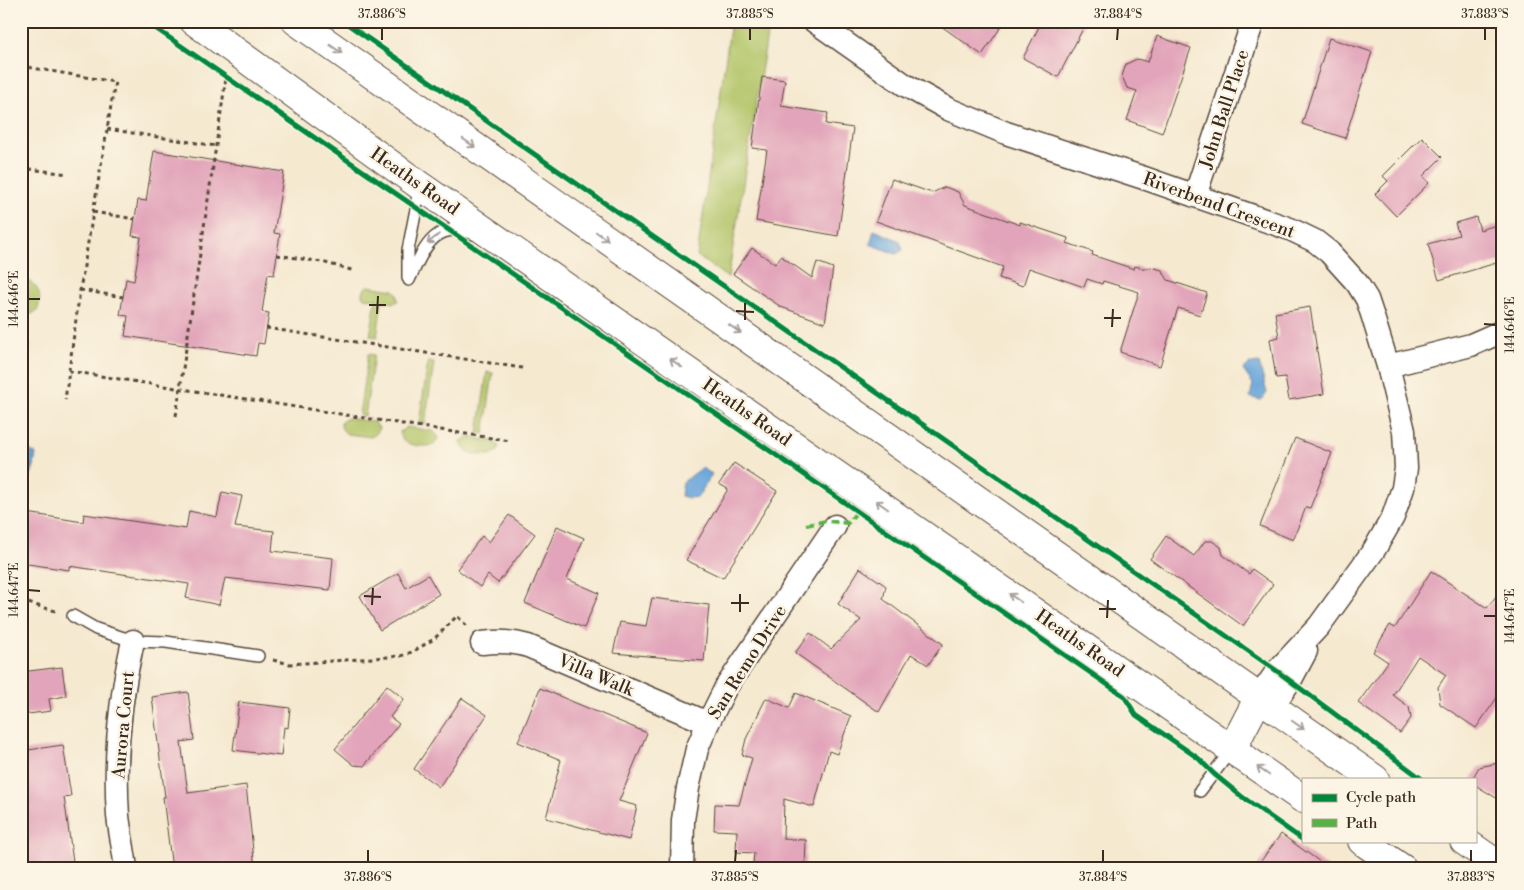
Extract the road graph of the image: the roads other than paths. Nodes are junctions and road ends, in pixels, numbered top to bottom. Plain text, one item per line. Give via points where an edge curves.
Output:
1 (194, 21) edge
2 (296, 21) edge
3 (814, 21) edge
4 (1253, 21) edge
5 (419, 185) junction
6 (1194, 196) junction
7 (612, 318) junction
8 (1503, 332) edge
9 (1388, 366) junction
10 (836, 526) dead end
11 (73, 616) road end
12 (133, 641) junction
13 (482, 642) road end
14 (258, 656) road end
15 (1265, 702) junction
16 (708, 723) junction
17 (1232, 749) junction
18 (1374, 778) edge
19 (1200, 791) dead end
20 (1302, 798) edge
21 (1363, 842) edge
22 (1465, 842) edge
23 (1503, 868) edge
24 (126, 869) edge
25 (682, 869) edge
26 (1403, 869) edge

1 - 5 main road, Heaths Road
2 -> 15 main road
3 - 6 street, Riverbend Crescent via 905,85 948,109 1006,133
4 - 6 street, John Ball Place
5 - 7 main road, Heaths Road
7 -> 5 lane via 572,302 481,237 463,230 448,231 427,243 408,280 408,250
6 - 9 street, Riverbend Crescent via 1290,229 1329,252 1367,299
17 -> 7 main road, Heaths Road
8 - 9 street via 1471,345
9 - 15 street, Riverbend Crescent via 1404,431 1406,468 1398,505 1386,530 1319,626 1277,671
10 - 16 street, San Remo Drive via 726,687
11 - 12 lane via 96,629
12 - 14 lane via 166,642
12 - 24 street, Aurora Court via 117,753 118,816
13 - 16 street, Villa Walk via 510,641 528,646
15 - 17 main road
15 -> 18 main road
16 - 25 street, San Remo Drive via 697,749 682,820
17 - 19 lane
20 -> 17 main road, Heaths Road
21 - 26 main road
22 - 23 main road

